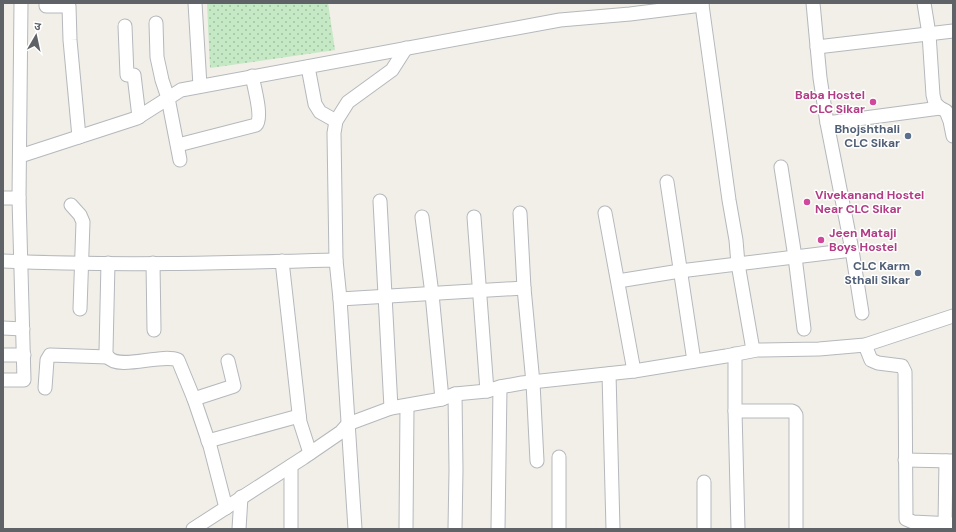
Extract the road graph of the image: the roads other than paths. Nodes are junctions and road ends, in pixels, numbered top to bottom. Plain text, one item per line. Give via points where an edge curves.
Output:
1 (21, 3) edge
2 (46, 3) edge
3 (195, 3) edge
4 (813, 3) edge
5 (924, 3) edge
6 (701, 4) edge
7 (156, 23) dead end
8 (125, 26) dead end
9 (953, 31) edge
10 (929, 34) junction
11 (817, 47) junction
12 (406, 48) junction
13 (308, 67) junction
14 (252, 76) junction
15 (200, 86) junction
16 (168, 98) junction
17 (940, 108) junction
18 (139, 117) junction
19 (336, 121) junction
20 (827, 123) junction
21 (953, 136) edge
22 (79, 137) junction
23 (178, 145) junction
24 (20, 156) junction
25 (180, 160) dead end
26 (781, 167) dead end
27 (667, 182) dead end
28 (3, 198) edge
29 (19, 198) junction
30 (380, 201) dead end
31 (70, 205) dead end
32 (605, 212) dead end
33 (520, 213) dead end
34 (422, 217) dead end
35 (474, 217) dead end
36 (852, 250) junction
37 (795, 257) junction
38 (336, 260) junction
39 (3, 261) edge
40 (282, 261) junction
41 (20, 262) junction
42 (82, 263) junction
43 (108, 263) junction
44 (153, 263) junction
45 (738, 264) junction
46 (680, 271) junction
47 (618, 281) junction
48 (524, 288) junction
49 (480, 291) junction
50 (432, 294) junction
51 (385, 297) junction
52 (340, 299) junction
53 (80, 310) dead end
54 (862, 313) dead end
55 (953, 316) edge
56 (3, 328) edge
57 (23, 328) junction
58 (804, 329) dead end
59 (154, 330) dead end
60 (865, 345) junction
61 (753, 350) junction
62 (735, 354) junction
63 (3, 355) edge
64 (24, 355) junction
65 (108, 357) junction
66 (228, 361) dead end
67 (694, 361) junction
68 (634, 371) junction
69 (609, 374) junction
70 (3, 380) edge
71 (533, 383) junction
72 (45, 388) dead end
73 (494, 389) junction
74 (455, 394) junction
75 (194, 399) junction
76 (442, 400) junction
77 (407, 406) junction
78 (391, 408) junction
79 (735, 411) junction
80 (299, 416) junction
81 (348, 424) junction
82 (208, 441) junction
83 (310, 453) junction
84 (559, 457) dead end
85 (905, 460) junction
86 (537, 461) dead end
87 (950, 461) edge
88 (291, 466) junction
89 (704, 482) dead end
90 (241, 497) junction
91 (226, 508) junction
92 (949, 524) edge
93 (193, 529) edge
94 (239, 529) edge
95 (291, 529) edge
96 (355, 529) edge
97 (406, 529) edge
98 (455, 529) edge
99 (498, 529) edge
100 (559, 529) edge
101 (613, 529) edge
102 (704, 529) edge
103 (738, 529) edge
104 (796, 529) edge

1 - 24 street
2 - 22 street via 46,6 69,6
3 - 15 street
4 - 11 street
5 - 10 street
6 - 12 street via 560,20
6 - 45 street
7 - 16 street via 157,57
8 - 18 street via 127,75 134,75
9 - 10 street
10 - 11 street
10 - 17 street via 933,94
11 - 20 street
12 - 13 street
12 - 19 street via 392,70 348,102
13 - 14 street
13 - 19 street via 315,104 320,112
14 - 15 street
14 - 23 street via 260,116 256,126
15 - 16 street via 181,90
16 - 18 street
16 - 23 street
17 - 20 street
17 - 21 street via 946,111
18 - 22 street
19 - 38 street
20 - 36 street
22 - 24 street
23 - 25 street
24 - 29 street
26 - 37 street
27 - 46 street
28 - 29 street
29 - 41 street
30 - 51 street
31 - 42 street via 83,222
32 - 47 street
33 - 48 street
34 - 50 street
35 - 49 street
36 - 37 street
36 - 54 street
37 - 45 street
37 - 58 street
38 - 40 street
38 - 52 street
39 - 41 street
40 - 44 street
40 - 80 street
41 - 42 street
41 - 57 street
42 - 43 street
42 - 53 street
43 - 44 street
43 - 65 street
44 - 59 street
45 - 46 street
45 - 61 street
46 - 47 street
46 - 67 street
47 - 68 street
48 - 49 street
48 - 71 street
49 - 50 street
49 - 73 street
50 - 51 street
50 - 76 street
51 - 52 street
51 - 78 street
52 - 81 street
55 - 60 street
56 - 57 street
57 - 64 street
60 - 61 street
60 - 85 street via 874,362 904,367
61 - 62 street
62 - 67 street
62 - 79 street
63 - 64 street
64 - 70 street via 24,380
65 - 72 street via 50,355 47,360
65 - 75 street via 125,363 170,358 178,360
66 - 75 street via 234,386
67 - 68 street
68 - 69 street
69 - 71 street
69 - 101 street
71 - 73 street
71 - 86 street
73 - 74 street
73 - 99 street
74 - 76 street
74 - 98 street
75 - 82 street
76 - 77 street
77 - 78 street
77 - 97 street
78 - 81 street
79 - 103 street
79 - 104 street via 792,411 796,415
80 - 82 street
80 - 83 street
81 - 83 street via 341,432
81 - 96 street
82 - 91 street
83 - 88 street
84 - 100 street
85 - 87 street
85 - 92 street via 906,519 913,522
87 - 92 street
88 - 90 street
88 - 95 street
89 - 102 street
90 - 91 street
90 - 94 street
91 - 93 street

